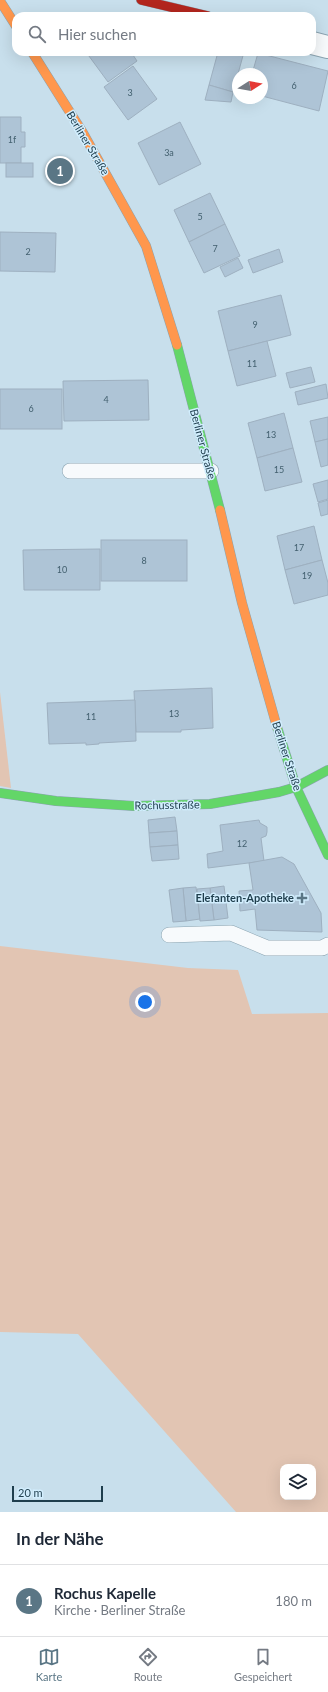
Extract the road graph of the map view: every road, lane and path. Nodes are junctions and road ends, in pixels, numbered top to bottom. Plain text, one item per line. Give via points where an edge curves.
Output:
1 (141, 0) edge
2 (0, 1) edge
3 (191, 12) edge
4 (12, 20) edge
5 (316, 44) edge
6 (328, 47) edge
7 (34, 56) edge
8 (70, 471) dead end
9 (211, 471) junction
10 (328, 770) edge
11 (296, 787) junction
12 (0, 793) edge
13 (328, 855) edge
14 (169, 935) dead end
15 (328, 944) edge

1 - 3 street
2 - 4 street
5 - 6 street
7 - 9 street, Berliner Straße via 146,246 177,344
8 - 9 lane
9 - 11 street, Berliner Straße via 242,603
10 - 11 street, Rochusstraße
11 - 12 street, Rochusstraße via 210,804 134,806 56,801
11 - 13 street, Berliner Straße
14 - 15 lane via 231,933 267,948 322,948

